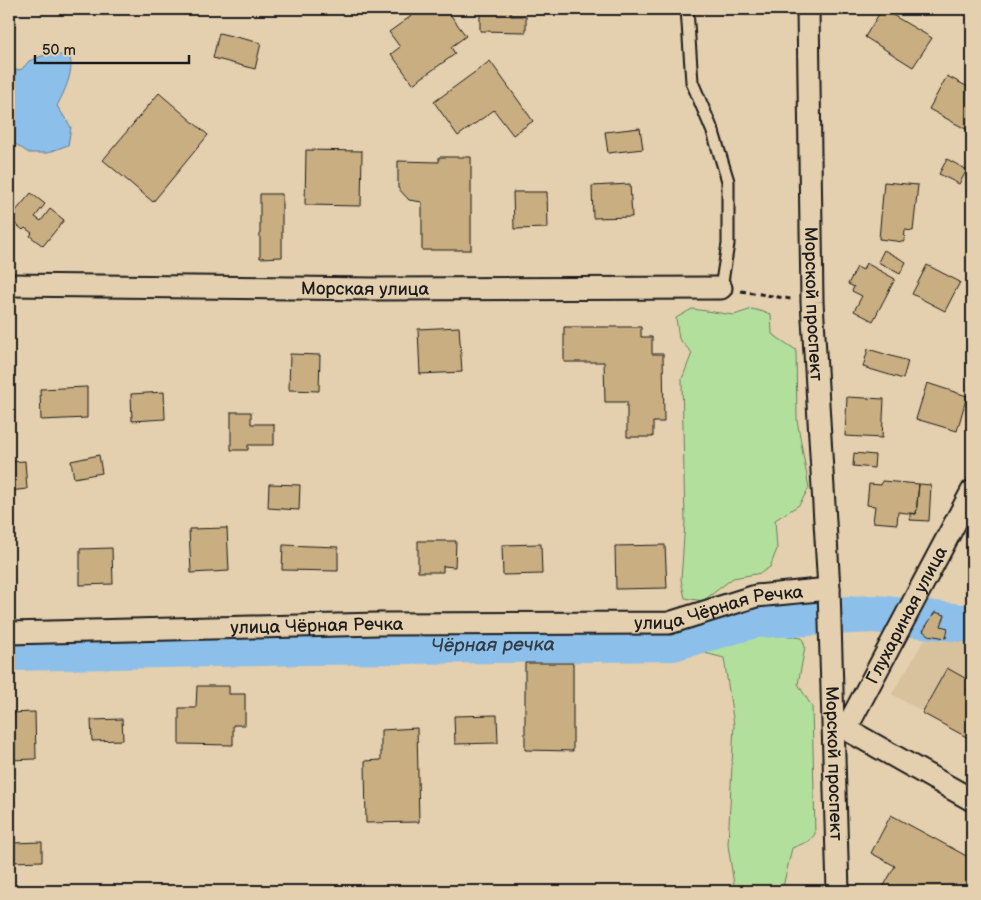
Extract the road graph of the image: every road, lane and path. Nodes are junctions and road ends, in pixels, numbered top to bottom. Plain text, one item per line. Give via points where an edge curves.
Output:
1 (687, 9) edge
2 (808, 9) edge
3 (9, 285) edge
4 (721, 288) junction
5 (812, 302) junction
6 (972, 491) edge
7 (829, 594) junction
8 (9, 633) edge
9 (840, 730) junction
10 (972, 800) edge
11 (838, 891) edge

1 - 4 lane via 692,82 713,132 728,181 728,244
2 - 5 street, Морской проспект
3 - 4 street, Морская улица
4 - 5 path
5 - 7 street, Морской проспект
6 - 9 street, Глухариная улица
7 - 8 street, улица Чёрная Речка via 756,596 669,623 378,624
7 - 9 street, Морской проспект
9 - 10 street
9 - 11 street, Морской проспект

